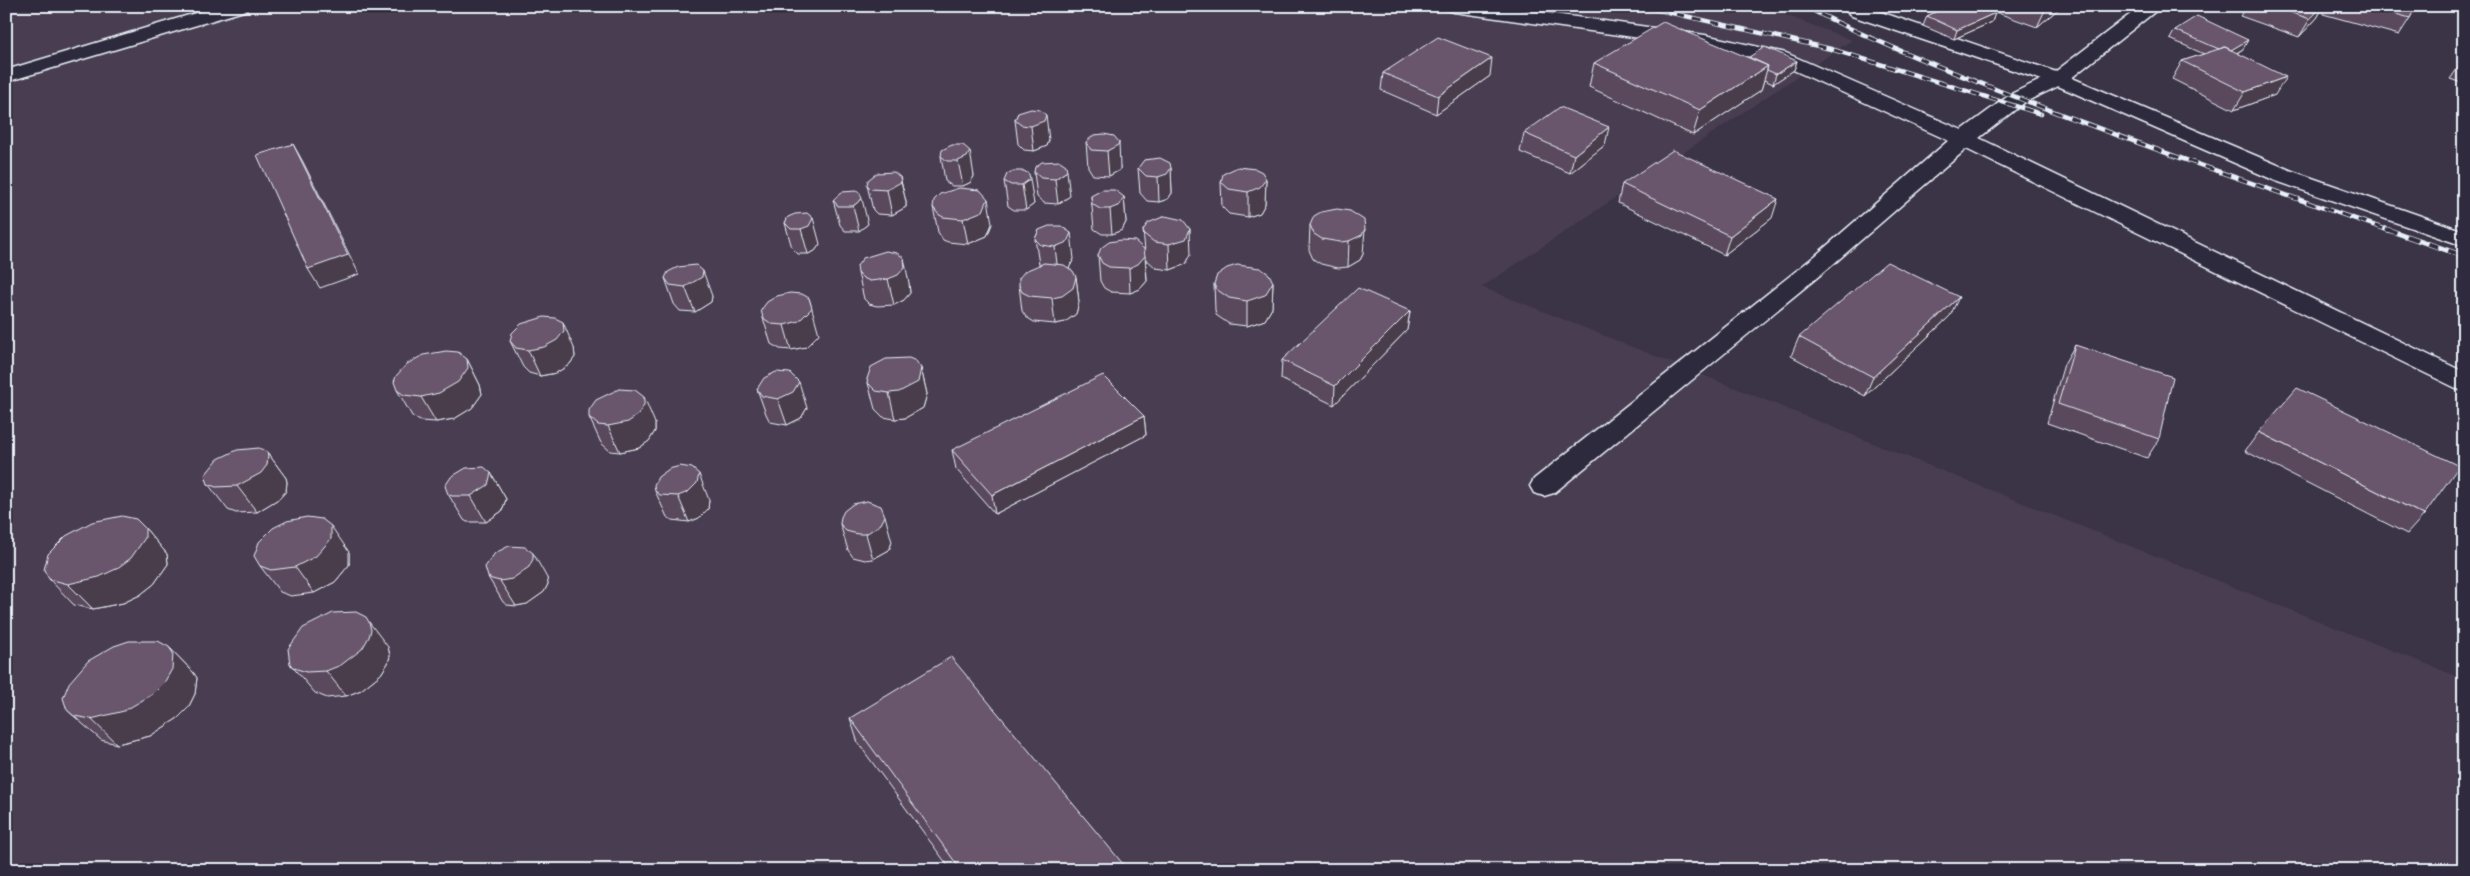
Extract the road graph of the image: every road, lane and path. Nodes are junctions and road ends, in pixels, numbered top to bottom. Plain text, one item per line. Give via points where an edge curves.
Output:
1 (240, 6) edge
2 (1454, 6) edge
3 (1849, 6) edge
4 (2153, 6) edge
5 (6, 76) edge
6 (2058, 79) junction
7 (1964, 139) junction
8 (2464, 238) edge
9 (2464, 383) edge
10 (1544, 486) dead end

1 - 5 street
2 - 7 street via 1660,34 1786,59
3 - 6 street
4 - 6 street
6 - 7 street via 2018,98
6 - 8 street via 2284,176
7 - 9 street
7 - 10 street via 1823,261

